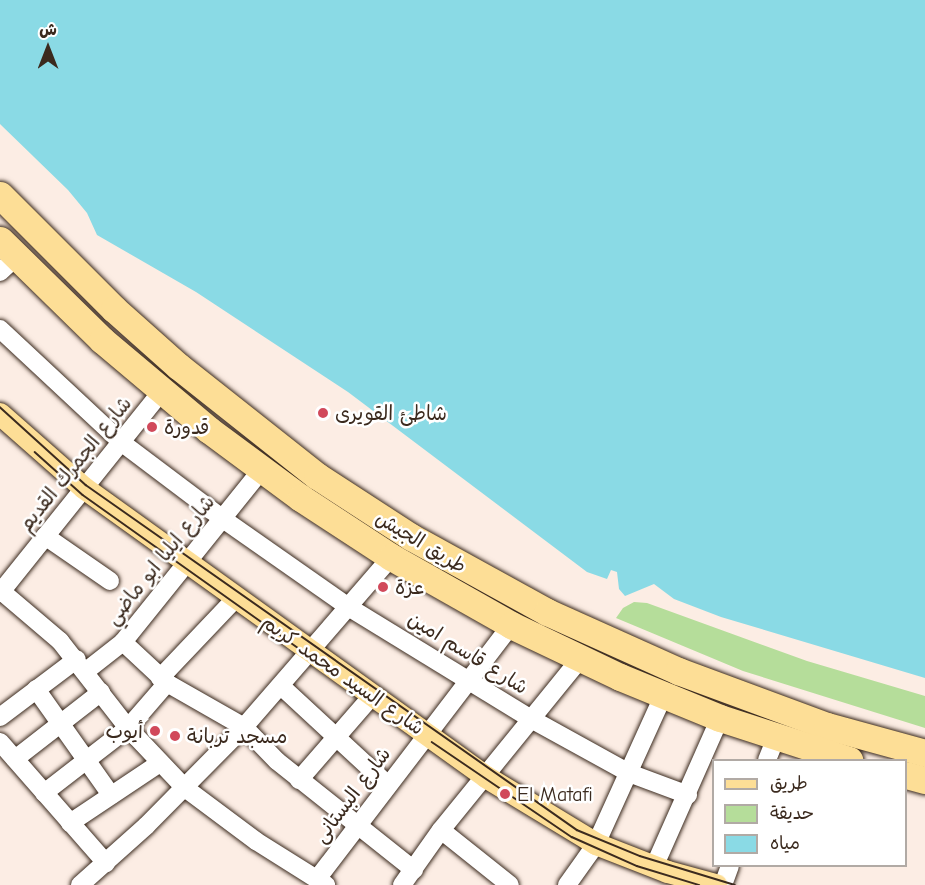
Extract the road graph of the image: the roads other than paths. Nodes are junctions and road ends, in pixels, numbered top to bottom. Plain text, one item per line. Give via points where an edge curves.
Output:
1 (0, 195) edge
2 (6, 257) edge
3 (0, 329) edge
4 (162, 391) junction
5 (0, 414) edge
6 (121, 442) junction
7 (262, 470) junction
8 (317, 476) junction
9 (84, 488) junction
10 (301, 498) junction
11 (367, 510) junction
12 (223, 519) junction
13 (352, 532) junction
14 (45, 536) junction
15 (391, 557) junction
16 (187, 563) junction
17 (110, 581) dead end
18 (1, 591) edge
19 (236, 598) junction
20 (350, 608) junction
21 (511, 625) junction
22 (123, 642) junction
23 (312, 652) junction
24 (580, 659) junction
25 (81, 665) junction
26 (164, 680) junction
27 (470, 681) junction
28 (281, 687) junction
29 (36, 689) junction
30 (101, 692) junction
31 (373, 694) junction
32 (663, 696) junction
33 (0, 717) edge
34 (720, 718) junction
35 (533, 720) junction
36 (59, 724) junction
37 (244, 727) junction
38 (128, 728) junction
39 (427, 735) junction
40 (336, 738) junction
41 (0, 742) edge
42 (772, 749) edge
43 (925, 753) edge
44 (15, 759) junction
45 (842, 759) edge
46 (86, 761) junction
47 (160, 763) junction
48 (629, 773) junction
49 (907, 775) edge
50 (486, 777) junction
51 (299, 780) junction
52 (925, 780) edge
53 (388, 785) junction
54 (185, 788) junction
55 (44, 793) junction
56 (111, 795) junction
57 (688, 795) junction
58 (70, 823) junction
59 (358, 826) junction
60 (441, 830) junction
61 (596, 844) junction
62 (106, 863) junction
63 (730, 867) edge
64 (414, 870) junction
65 (660, 875) edge
66 (322, 882) edge
67 (80, 885) edge
68 (402, 885) edge
69 (510, 885) edge
70 (567, 885) edge
71 (716, 885) edge
72 (723, 885) edge

1 - 8 highway, طريق الجيش via 153,344
2 - 4 highway, طريق الجيش
3 - 6 street, شارع قاسم امين
4 - 6 street, شارع الجمرك القديم
4 - 7 highway, طريق الجيش
5 - 9 main road, شارع السيد محمد كريم
6 - 9 street, شارع الجمرك القديم
6 - 12 street, شارع قاسم امين
7 - 10 highway, طريق الجيش
7 - 12 street, شارع ايليا ابو ماضي
8 - 10 highway
8 - 11 highway, طريق الجيش
9 - 14 street, شارع الجمرك القديم
9 - 16 main road, شارع السيد محمد كريم
10 - 13 highway, طريق الجيش
11 - 13 highway
11 - 43 highway, طريق الجيش via 501,588 641,656 789,713
12 - 16 street, شارع ايليا ابو ماضي
12 - 20 street, شارع قاسم امين
13 - 15 highway, طريق الجيش
14 - 17 street
14 - 18 street, شارع الجمرك القديم
15 - 20 street
15 - 21 highway, طريق الجيش
16 - 19 main road, شارع السيد محمد كريم
16 - 22 street, شارع ايليا ابو ماضي
18 - 25 street
19 - 23 main road, شارع السيد محمد كريم
19 - 26 street
20 - 23 street
20 - 27 street, شارع قاسم امين
21 - 24 highway, طريق الجيش
21 - 27 street, شارع البستانى
22 - 25 street, شارع ايليا ابو ماضي
22 - 26 street
23 - 28 street
23 - 31 main road, شارع السيد محمد كريم
24 - 32 highway, طريق الجيش
24 - 35 street
25 - 29 street, شارع ايليا ابو ماضي
25 - 30 street
26 - 37 street
26 - 38 street
27 - 35 street, شارع قاسم امين
27 - 39 street, شارع البستانى
28 - 37 street
28 - 40 street
29 - 33 street, شارع ايليا ابو ماضي
29 - 36 street
30 - 36 street
30 - 38 street
31 - 39 main road, شارع السيد محمد كريم
31 - 40 street
32 - 34 highway, طريق الجيش
32 - 48 street
34 - 42 highway, طريق الجيش
34 - 57 street
35 - 48 street, شارع قاسم امين
35 - 50 street
36 - 44 street
36 - 46 street
37 - 51 street
37 - 54 street
38 - 46 street
38 - 47 street
39 - 50 main road, شارع السيد محمد كريم
39 - 53 street, شارع البستانى
40 - 51 street
40 - 53 street
41 - 44 street
42 - 45 highway, طريق الجيش
44 - 55 street
46 - 55 street
46 - 56 street
47 - 54 street
47 - 56 street
48 - 57 street, شارع قاسم امين
48 - 61 street
49 - 52 highway
50 - 60 street
50 - 61 main road, شارع السيد محمد كريم
51 - 59 street
53 - 59 street, شارع البستانى
54 - 62 street
54 - 66 street via 256,841
55 - 58 street
56 - 58 street
57 - 65 street
58 - 62 street
59 - 64 street
59 - 66 street, شارع البستانى
60 - 64 street
60 - 69 street
61 - 65 main road, شارع السيد محمد كريم
61 - 70 street
62 - 67 street
63 - 72 street
64 - 68 street
65 - 71 main road, شارع السيد محمد كريم

